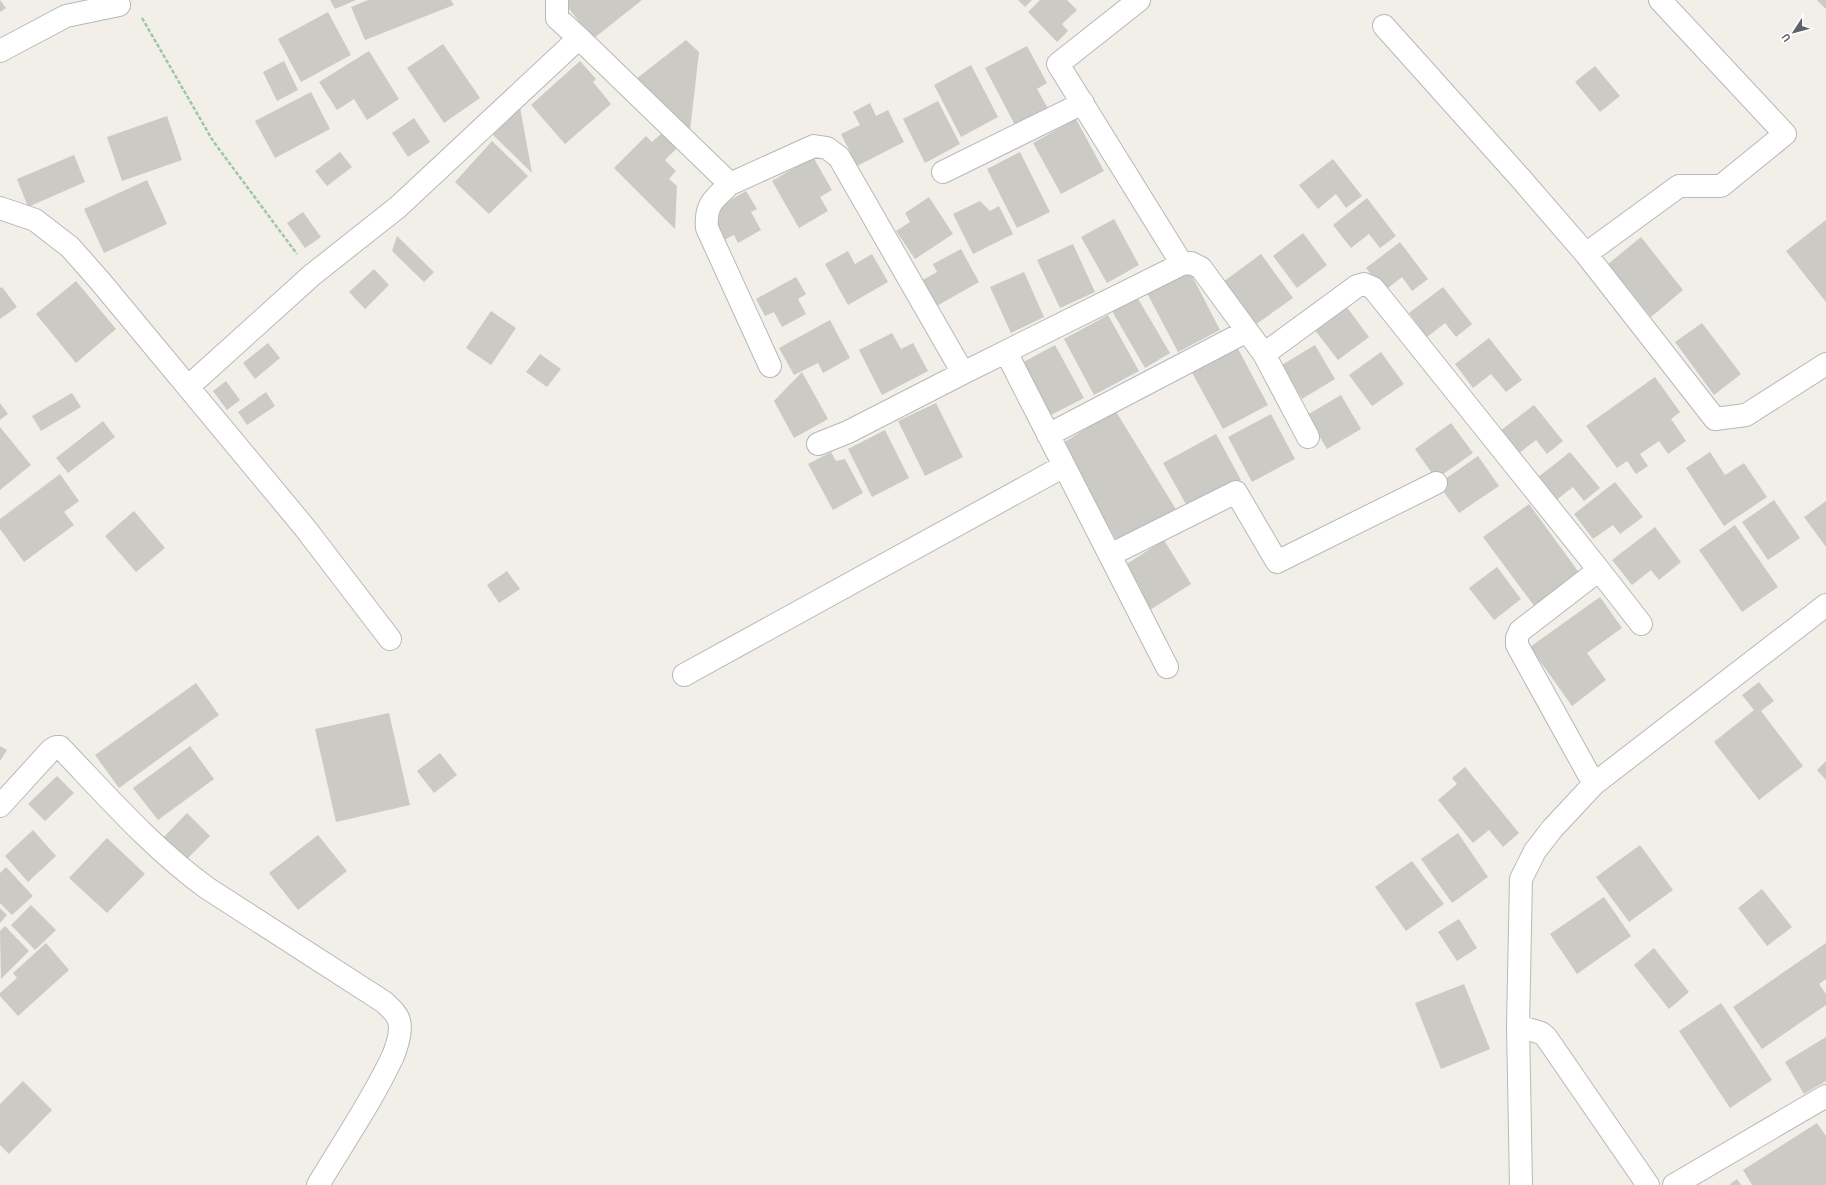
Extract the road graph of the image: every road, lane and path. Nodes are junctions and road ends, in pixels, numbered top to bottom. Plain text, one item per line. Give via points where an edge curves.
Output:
1 (557, 0) edge
2 (1660, 0) edge
3 (1126, 4) edge
4 (119, 5) joint
5 (1384, 26) dead end
6 (579, 38) junction
7 (0, 51) edge
8 (1083, 103) junction
9 (943, 172) dead end
10 (730, 184) junction
11 (0, 208) edge
12 (1586, 254) junction
13 (1182, 264) junction
14 (312, 275) junction
15 (1247, 331) junction
16 (1006, 352) junction
17 (1264, 354) junction
18 (1826, 364) edge
19 (770, 366) dead end
20 (963, 373) junction
21 (188, 387) junction
22 (1048, 435) junction
23 (1308, 437) dead end
24 (818, 444) dead end
25 (1064, 466) junction
26 (1436, 483) dead end
27 (1110, 555) junction
28 (1599, 570) junction
29 (1826, 605) edge
30 (1641, 624) dead end
31 (390, 639) dead end
32 (1167, 667) dead end
33 (684, 675) dead end
34 (1594, 784) junction
35 (0, 806) edge
36 (1518, 1026) junction
37 (1826, 1096) edge
38 (318, 1185) edge
39 (1521, 1185) edge
40 (1648, 1185) edge
41 (1674, 1185) edge

1 - 6 street via 557,18
2 - 12 street via 1786,134 1721,186 1679,186
3 - 8 street via 1058,64
4 - 7 street via 66,16
4 - 14 path via 141,16 213,141
5 - 12 street
6 - 10 street
6 - 14 street via 398,207
8 - 9 street
8 - 13 street
10 - 19 street via 711,203 706,215 707,228
10 - 20 street via 814,146 826,148 839,157
11 - 21 street via 35,220 70,247
12 - 18 street via 1715,419 1746,415
13 - 15 street via 1191,262 1201,268
13 - 16 street
14 - 21 street
15 - 17 street
15 - 22 street
16 - 20 street
16 - 22 street
17 - 23 street
17 - 28 street via 1357,286 1364,284 1373,288
20 - 24 street via 848,432
21 - 31 street via 305,528
22 - 25 street
25 - 27 street
25 - 33 street
26 - 27 street via 1277,562 1236,492
27 - 32 street
28 - 30 street
28 - 34 street via 1520,631 1516,638 1517,645
29 - 34 street
34 - 36 street via 1535,851 1521,879
35 - 38 street via 51,750 60,747 155,847 179,868 384,1002 397,1015 400,1027 393,1055
36 - 39 street
36 - 40 street via 1546,1037
37 - 41 street

